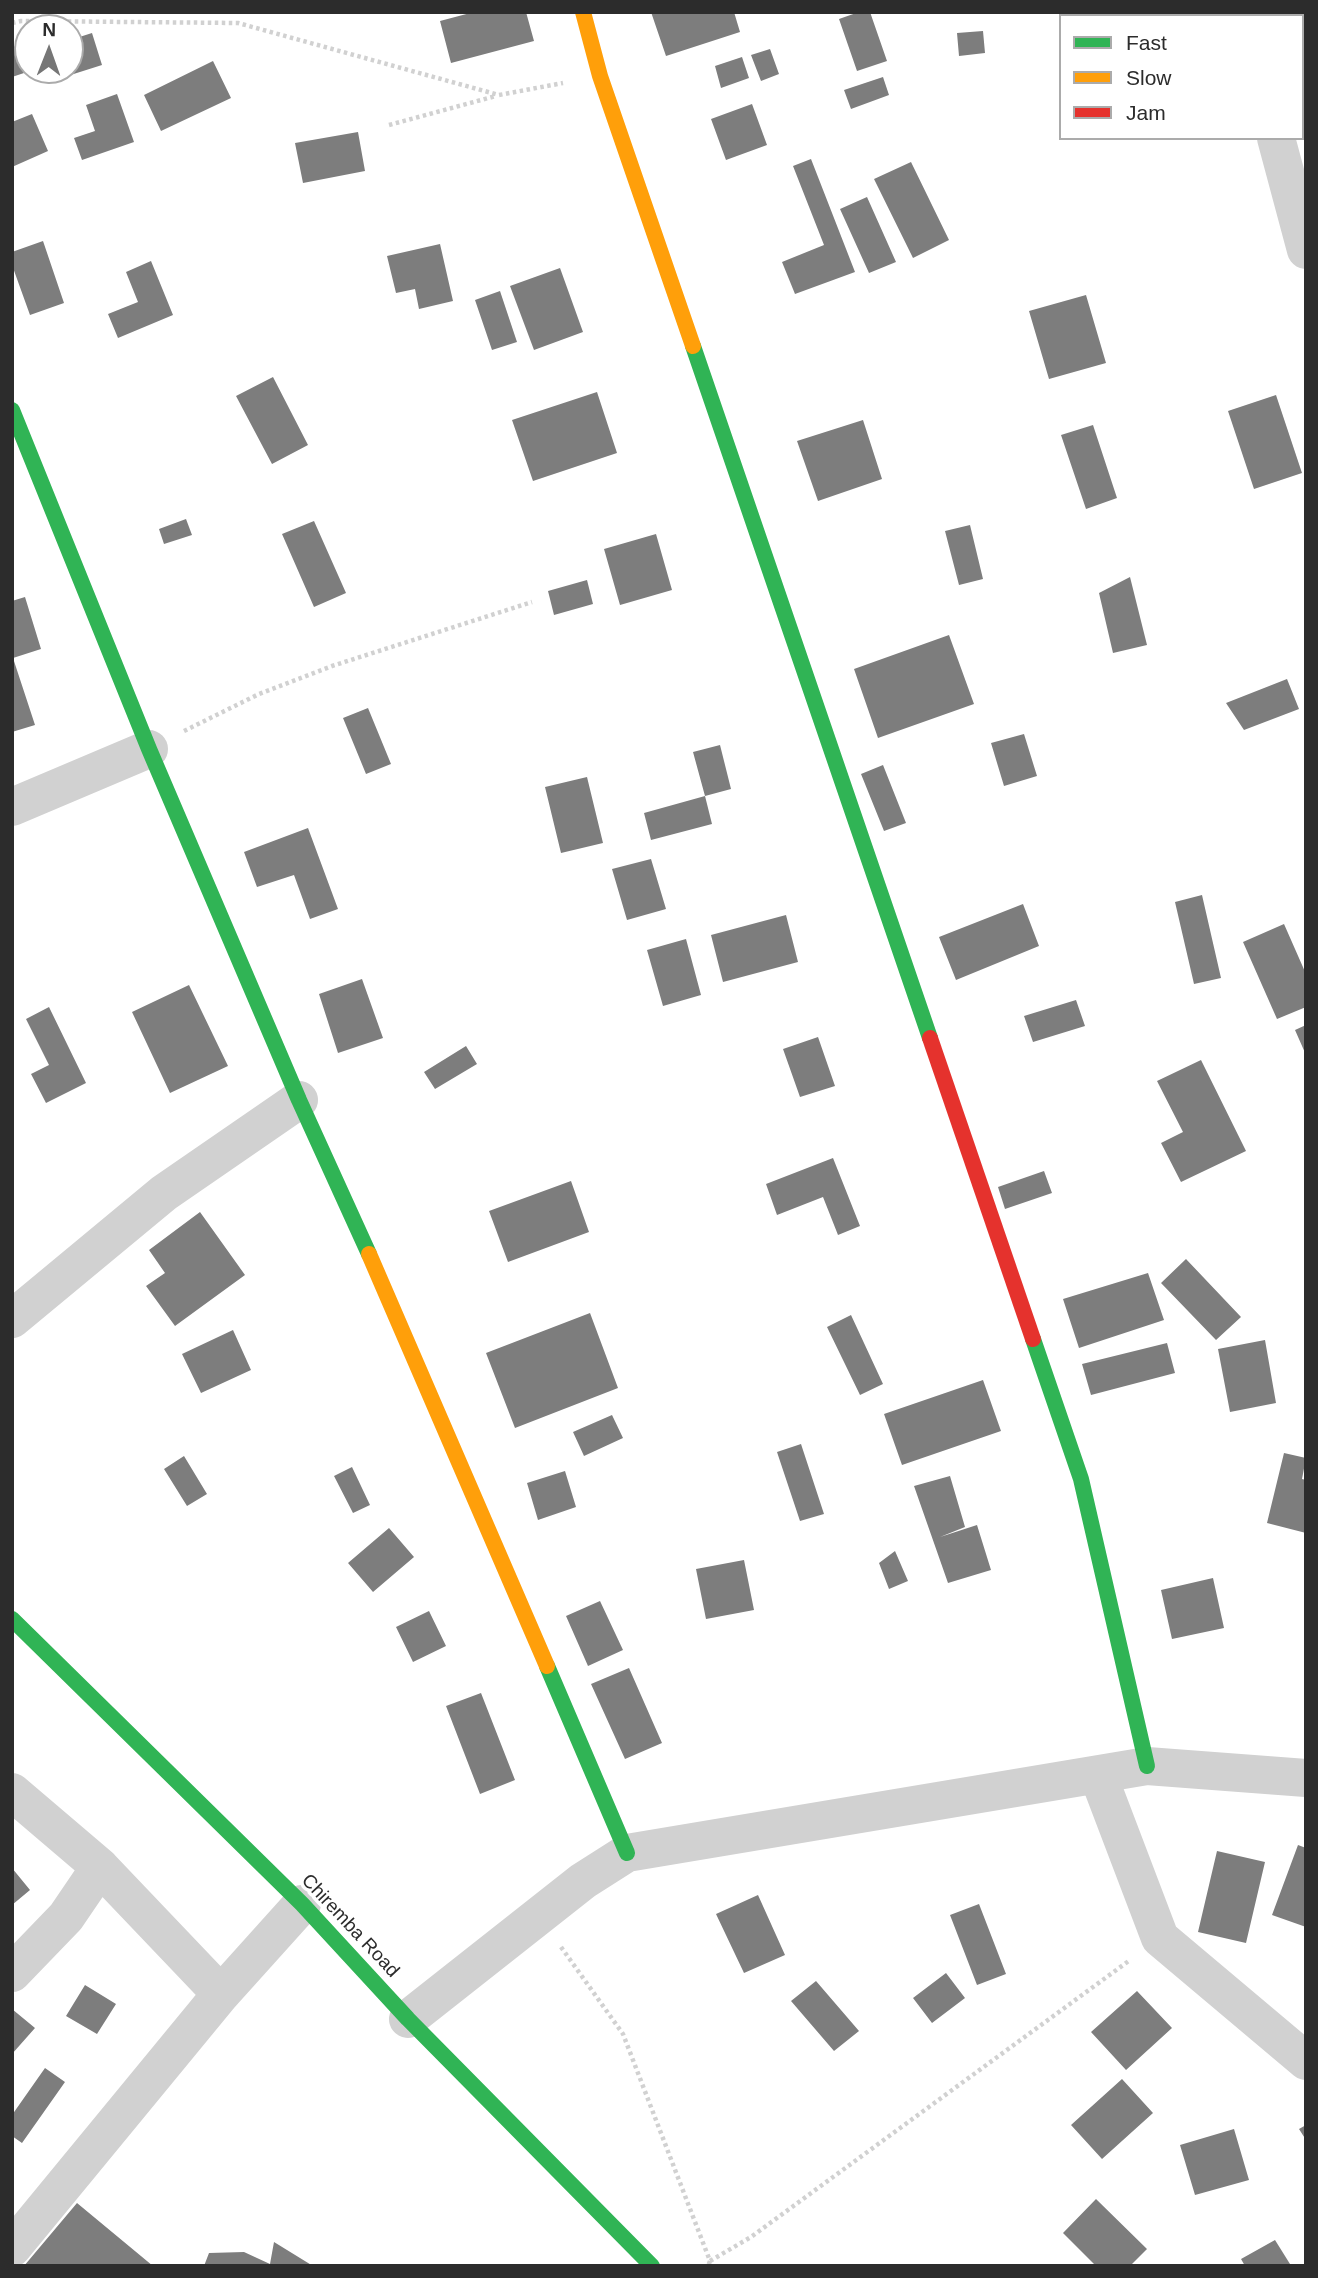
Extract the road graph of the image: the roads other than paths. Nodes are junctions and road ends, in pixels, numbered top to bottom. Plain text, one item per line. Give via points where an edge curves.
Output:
1 (583, 12) edge
2 (1277, 140) edge
3 (1306, 250) edge
4 (12, 410) edge
5 (149, 749) junction
6 (12, 807) edge
7 (299, 1100) junction
8 (12, 1319) edge
9 (12, 1619) edge
10 (1147, 1766) junction
11 (1098, 1775) junction
12 (1306, 1779) edge
13 (12, 1791) edge
14 (627, 1853) junction
15 (100, 1867) junction
16 (302, 1904) junction
17 (12, 1973) edge
18 (221, 1994) junction
19 (408, 2019) junction
20 (1306, 2061) edge
21 (12, 2248) edge
22 (652, 2266) edge

1 - 10 street via 600,76 1081,1479
2 - 3 street
4 - 5 street
5 - 6 street
5 - 7 street
7 - 8 street via 164,1193
7 - 14 street via 391,1301
9 - 16 street, Chiremba Road
10 - 11 street
10 - 12 street
11 - 14 street
11 - 20 street via 1160,1938
13 - 15 street
14 - 19 street via 538,1915
15 - 17 street via 66,1917
15 - 18 street
16 - 18 street
16 - 19 street, Chiremba Road
18 - 21 street
19 - 22 street, Chiremba Road

